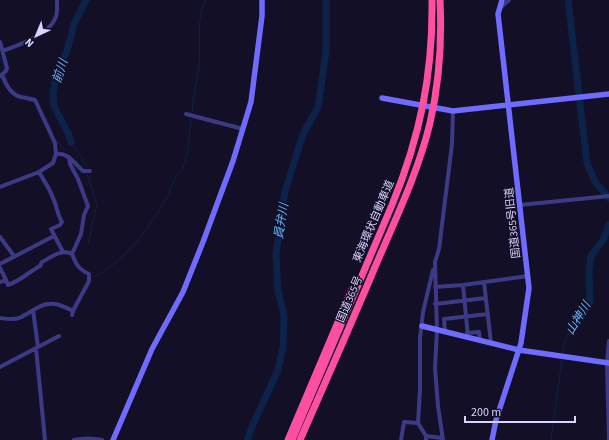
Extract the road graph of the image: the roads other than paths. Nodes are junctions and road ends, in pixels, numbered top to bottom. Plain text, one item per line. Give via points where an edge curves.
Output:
1 (57, 0) edge
2 (262, 0) edge
3 (429, 0) edge
4 (432, 0) edge
5 (440, 0) edge
6 (502, 0) edge
7 (509, 0) edge
8 (499, 8) junction
9 (0, 42) edge
10 (3, 51) junction
11 (3, 74) edge
12 (609, 94) edge
13 (382, 98) dead end
14 (509, 105) junction
15 (420, 106) junction
16 (433, 108) junction
17 (453, 111) junction
18 (186, 114) dead end
19 (243, 129) junction
20 (56, 154) junction
21 (69, 157) junction
22 (90, 171) dead end
23 (39, 172) junction
24 (0, 187) edge
25 (607, 197) edge
26 (520, 205) junction
27 (0, 236) edge
28 (54, 236) junction
29 (63, 252) junction
30 (72, 254) junction
31 (14, 256) junction
32 (435, 262) junction
33 (0, 264) edge
34 (0, 268) edge
35 (528, 276) junction
36 (6, 280) junction
37 (0, 282) edge
38 (484, 282) junction
39 (463, 285) junction
40 (435, 287) junction
41 (486, 298) junction
42 (464, 301) junction
43 (435, 304) junction
44 (34, 310) junction
45 (488, 314) junction
46 (466, 317) junction
47 (0, 318) edge
48 (422, 326) junction
49 (437, 330) junction
50 (445, 332) junction
51 (467, 335) junction
52 (59, 336) dead end
53 (609, 341) edge
54 (491, 343) junction
55 (37, 348) junction
56 (519, 350) junction
57 (608, 363) edge
58 (0, 367) edge
59 (418, 423) junction
60 (426, 438) edge
61 (443, 439) edge
62 (45, 440) edge
63 (74, 440) edge
64 (102, 440) edge
65 (113, 440) edge
66 (288, 440) edge
67 (292, 440) edge
68 (300, 440) edge
69 (401, 440) edge
70 (492, 440) edge
71 (609, 440) edge

1 - 10 street via 55,20 46,30
2 - 19 street via 256,72
3 - 15 highway, 国道365号 via 428,52
4 - 67 highway, 東海環状自動車道, bridge via 429,73 414,145 392,206
5 - 16 highway, 国道365号 via 438,69
6 - 8 street, 国道365号旧道
7 - 8 street
8 - 14 street, 国道365号旧道
9 - 10 street
10 - 11 street via 7,68
11 - 20 street via 7,86 14,94 35,100 55,143
12 - 14 street
13 - 15 street
14 - 17 street
14 - 26 street, 国道365号旧道
15 - 16 street
15 - 66 highway, 国道365号 via 408,153 396,185
16 - 17 street
16 - 68 highway, 国道365号 via 422,149 402,203
17 - 32 street via 452,144 439,249
18 - 19 street
19 - 65 street via 224,187 186,285 152,349
20 - 21 street
20 - 23 street via 53,163
21 - 22 street via 83,171
21 - 30 street via 88,206 81,234
23 - 24 street
23 - 28 street via 53,196 58,209 57,215 62,222 51,229
25 - 26 street
26 - 35 street, 国道365号旧道
27 - 31 street
28 - 29 street
28 - 31 street
29 - 30 street
29 - 36 street via 42,262 17,282 8,285
30 - 44 street via 76,265 89,274 89,282 72,313 53,304
31 - 33 street
32 - 40 street
32 - 48 street
34 - 36 street
35 - 38 street
35 - 56 street, 国道365号旧道 via 528,301
36 - 37 street
38 - 39 street
38 - 41 street
39 - 40 street
39 - 42 street
40 - 43 street
41 - 42 street
41 - 45 street
42 - 43 street
42 - 46 street
43 - 49 street
44 - 47 street via 11,320
44 - 55 street
45 - 46 street
45 - 54 street
46 - 50 street via 444,319
46 - 51 street
48 - 49 street
48 - 59 street via 419,345
49 - 50 street
49 - 61 street via 435,368
50 - 51 street
51 - 54 street
52 - 55 street
53 - 57 street
54 - 56 street
55 - 58 street
55 - 62 street
56 - 57 street
56 - 70 street, 国道365号旧道
57 - 71 street
59 - 60 street
59 - 69 street via 404,422
60 - 61 street
63 - 64 street

